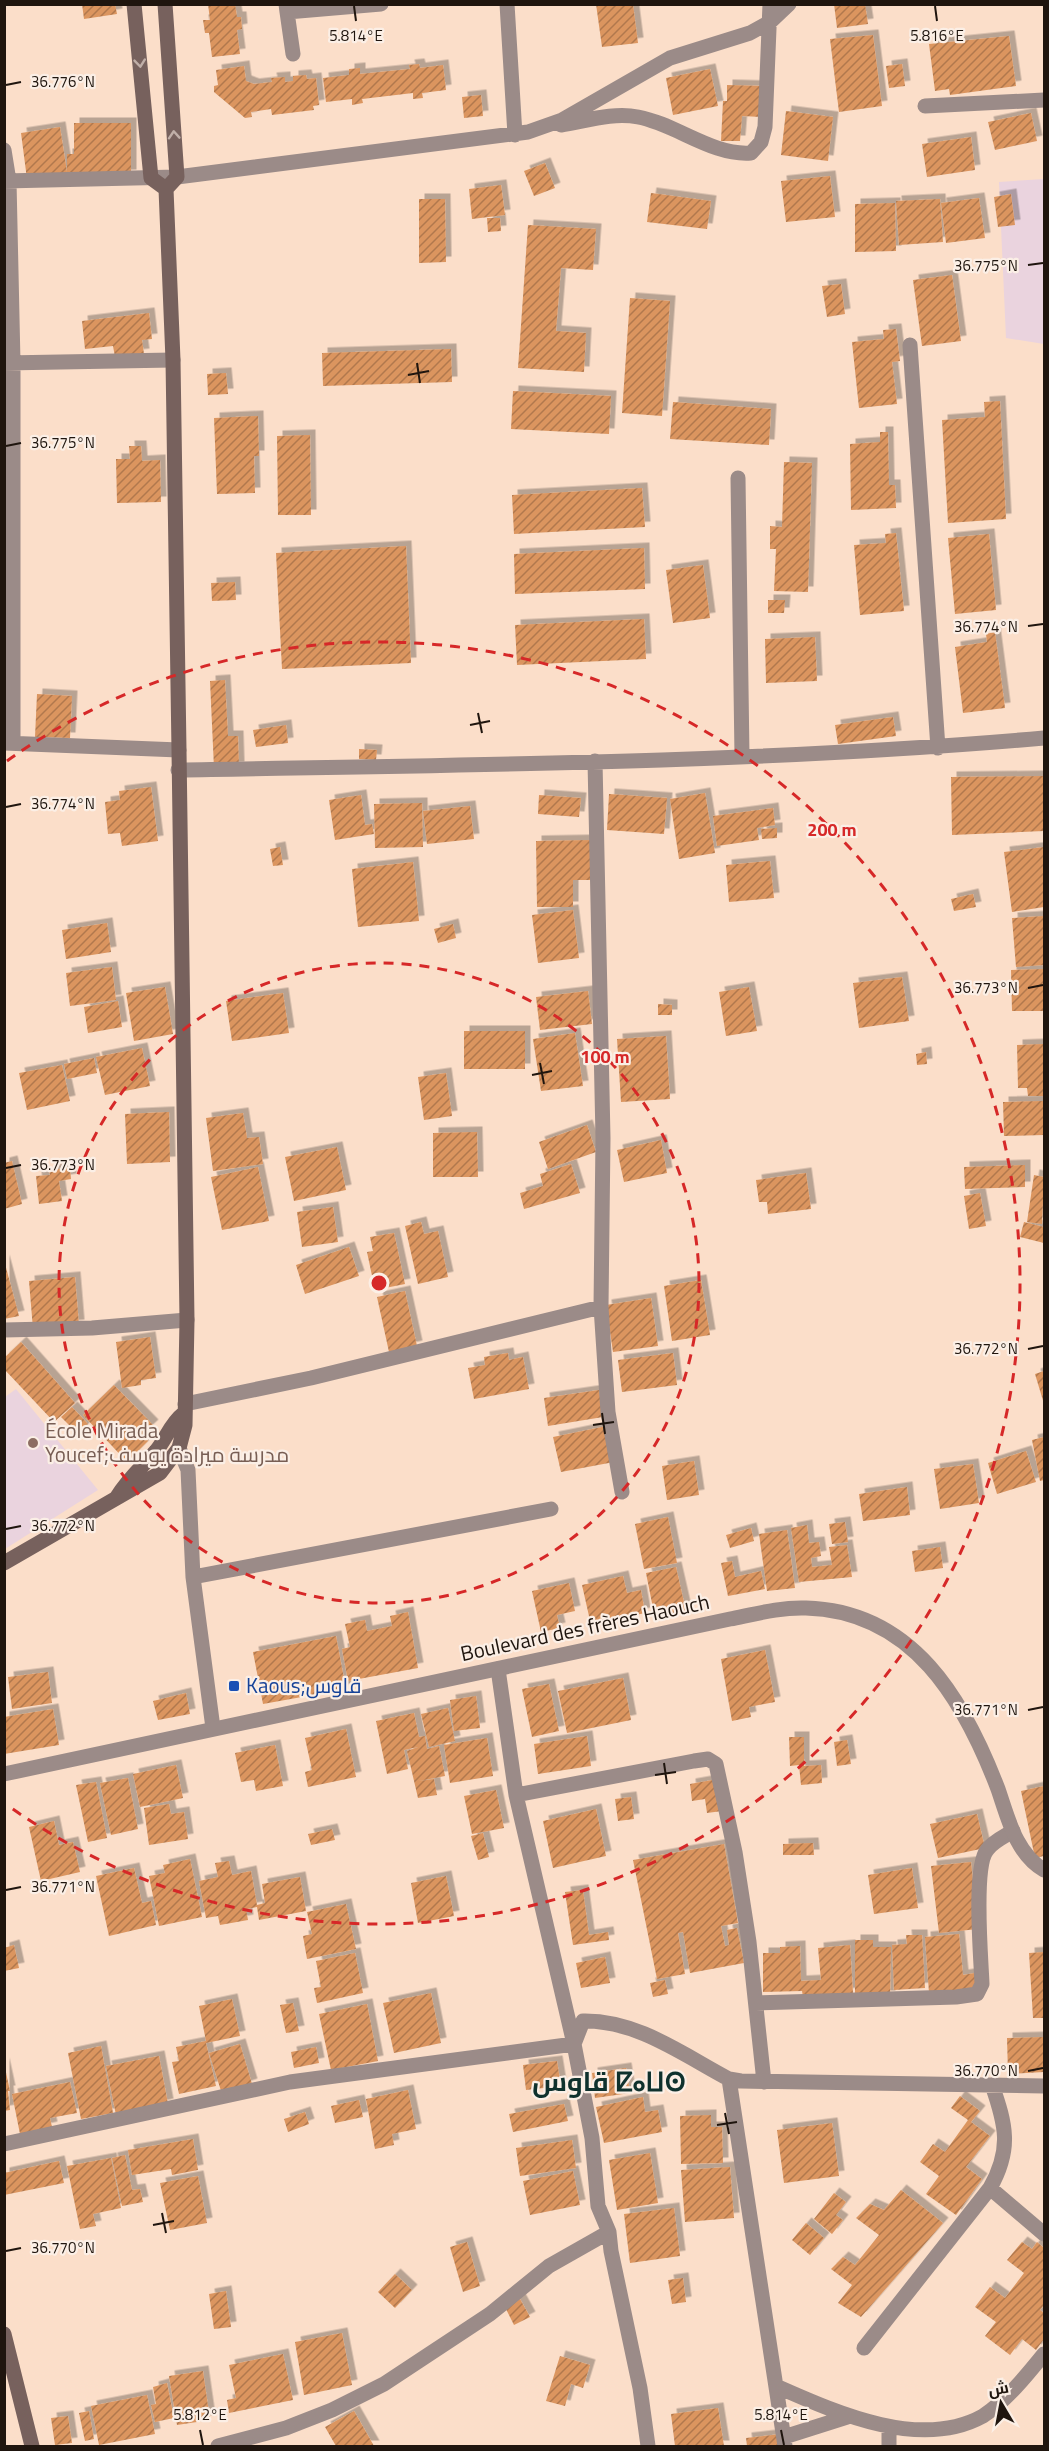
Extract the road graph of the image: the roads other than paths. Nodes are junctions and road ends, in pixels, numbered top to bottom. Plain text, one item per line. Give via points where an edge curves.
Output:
1 (134, 4) edge
2 (165, 4) edge
3 (381, 4) edge
4 (507, 4) edge
5 (770, 4) edge
6 (789, 4) edge
7 (287, 8) edge
8 (770, 22) junction
9 (293, 54) dead end
10 (1044, 100) edge
11 (925, 106) dead end
12 (548, 127) junction
13 (515, 135) junction
14 (4, 150) edge
15 (177, 177) junction
16 (151, 178) junction
17 (7, 181) edge
18 (166, 189) junction
19 (910, 345) dead end
20 (173, 360) junction
21 (9, 363) edge
22 (738, 478) dead end
23 (1044, 738) edge
24 (9, 743) edge
25 (938, 748) junction
26 (179, 750) junction
27 (742, 756) junction
28 (595, 761) junction
29 (178, 770) junction
30 (601, 1307) junction
31 (187, 1320) junction
32 (4, 1330) edge
33 (184, 1409) junction
34 (179, 1448) junction
35 (622, 1492) dead end
36 (117, 1497) junction
37 (551, 1509) dead end
38 (4, 1563) edge
39 (193, 1577) junction
40 (498, 1669) junction
41 (213, 1728) junction
42 (4, 1774) edge
43 (516, 1795) junction
44 (1013, 1831) junction
45 (1044, 1870) edge
46 (756, 2003) junction
47 (574, 2044) junction
48 (729, 2079) junction
49 (764, 2082) junction
50 (992, 2085) junction
51 (1044, 2086) edge
52 (4, 2144) edge
53 (990, 2188) junction
54 (609, 2232) junction
55 (1044, 2234) edge
56 (4, 2334) edge
57 (864, 2348) dead end
58 (1044, 2354) edge
59 (776, 2386) junction
60 (847, 2417) junction
61 (889, 2428) junction
62 (784, 2442) edge
63 (32, 2446) edge
64 (218, 2446) edge
65 (648, 2446) edge
66 (890, 2446) edge

1 -> 16 main road
15 -> 2 main road
3 - 7 street
4 - 13 street
5 - 8 street
6 - 8 street
7 - 9 street
8 - 12 street via 750,33 656,65
8 - 12 street via 765,127 751,153 723,149 661,123 624,114
10 - 11 street
12 - 13 street
13 - 15 street
14 - 17 street
15 - 16 street
15 - 18 main road
16 - 17 street
16 - 18 main road
17 - 21 street
18 - 20 main road
19 - 25 street
20 - 21 street
20 - 26 main road
21 - 24 street
22 - 27 street
23 - 25 street
24 - 26 street
25 - 27 street
26 - 29 main road
27 - 28 street
28 - 29 street
28 - 30 street via 603,1138
29 - 31 main road
30 - 33 street
30 - 35 street via 608,1412
31 - 32 street
31 - 33 main road
33 - 34 main road via 185,1425
33 - 36 main road
34 - 36 main road via 160,1473
34 - 39 street via 188,1470
36 - 38 main road
37 - 39 street
39 - 41 street
40 - 41 street, Boulevard des frères Haouch
40 - 43 street
40 - 44 street, Boulevard des frères Haouch via 782,1609 815,1608 858,1616 901,1640 952,1694 981,1747
41 - 42 street, Boulevard des frères Haouch
43 - 46 street via 694,1761 714,1762 735,1852
43 - 47 street
44 - 45 street, Boulevard des frères Haouch via 1022,1849
44 - 46 street via 987,1849 982,1861 982,1986 977,1994
46 - 49 street
47 - 48 street via 583,2021 614,2023 639,2030
47 - 52 street via 290,2082
47 - 54 street via 592,2138 598,2206
48 - 49 street
48 - 59 street
49 - 50 street
50 - 51 street
50 - 53 street via 1003,2116 1006,2144 1001,2169
53 - 55 street
53 - 57 street
54 - 64 street via 549,2266 490,2313 384,2384 286,2428
54 - 65 street
56 - 63 main road
58 - 61 street via 982,2416 951,2428
59 - 60 street
59 - 62 street
60 - 61 street
60 - 62 street
61 - 66 street

